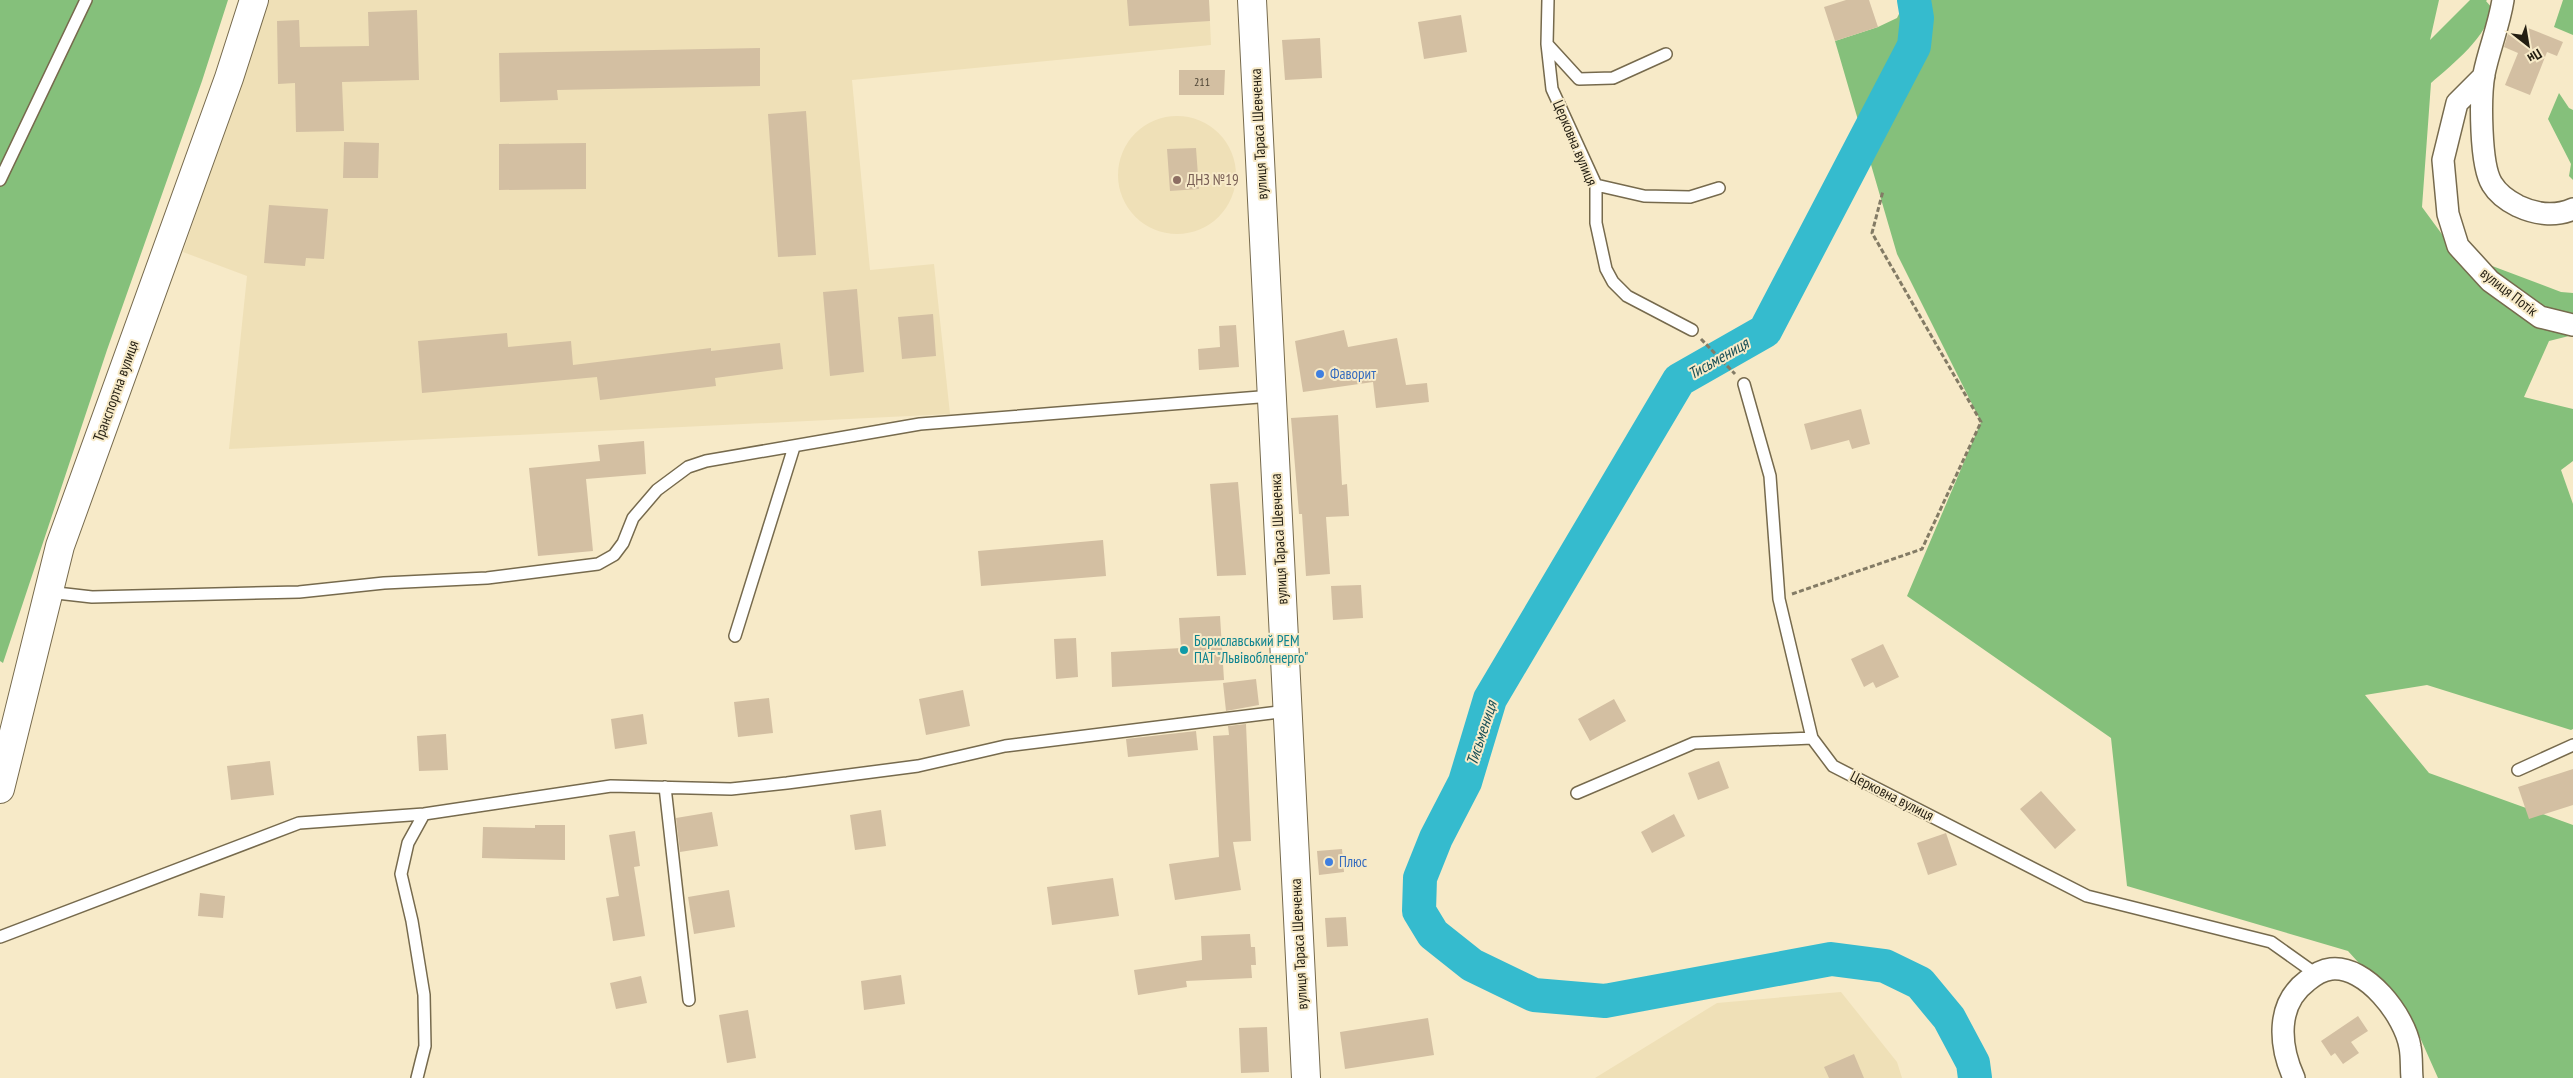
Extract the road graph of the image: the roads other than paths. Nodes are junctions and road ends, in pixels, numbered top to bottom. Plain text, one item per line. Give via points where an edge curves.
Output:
1 (86, 0) edge
2 (254, 0) edge
3 (1252, 0) edge
4 (1548, 0) edge
5 (2503, 0) edge
6 (1547, 44) junction
7 (1666, 54) dead end
8 (2484, 76) junction
9 (0, 180) edge
10 (1596, 185) junction
11 (1719, 188) dead end
12 (2573, 209) edge
13 (2573, 325) edge
14 (1692, 330) road end
15 (1744, 384) road end
16 (1273, 396) junction
17 (794, 448) junction
18 (48, 592) junction
19 (735, 636) dead end
20 (1287, 711) junction
21 (1812, 738) junction
22 (2573, 745) edge
23 (2518, 770) dead end
24 (665, 787) junction
25 (0, 789) edge
26 (1577, 793) dead end
27 (424, 814) junction
28 (0, 937) edge
29 (2316, 974) junction
30 (689, 1000) dead end
31 (417, 1078) edge
32 (1306, 1078) edge
33 (2294, 1078) edge
34 (2412, 1078) edge

1 - 9 lane
2 - 18 main road, Транспортна вулиця via 229,78 60,546
3 - 16 main road, вулиця Тараса Шевченка
4 - 6 lane, Церковна вулиця
5 - 8 street
6 - 7 lane via 1579,79 1613,78
6 - 10 lane, Церковна вулиця via 1552,89
8 - 12 street via 2482,145 2491,183 2507,200 2532,212 2563,213
8 - 13 street, вулиця Потік via 2457,103 2442,160 2448,214 2458,246 2490,281 2540,317
10 - 11 lane via 1644,196 1690,197
10 - 14 lane, Церковна вулиця via 1596,223 1612,282 1627,296
15 - 21 lane, Церковна вулиця via 1770,476 1778,599
16 - 17 lane via 920,424
16 - 20 main road, вулиця Тараса Шевченка
17 - 18 lane via 732,456 688,468 657,490 633,518 623,543 614,555 598,564 487,578 384,583 299,592 92,597
17 - 19 lane
18 - 25 main road, Транспортна вулиця
20 - 24 lane via 1005,746 918,766 834,778 731,789
20 - 32 main road, вулиця Тараса Шевченка
21 - 26 lane via 1694,743
21 - 29 lane, Церковна вулиця via 1833,766 2087,896 2271,942
22 - 23 lane
24 - 27 lane via 612,786
24 - 30 lane
27 - 28 lane via 299,823
27 - 31 lane via 408,843 401,874 424,994 425,1046
29 - 33 street via 2297,988 2285,1010 2282,1034
29 - 34 street via 2332,968 2374,985 2400,1020 2410,1046

